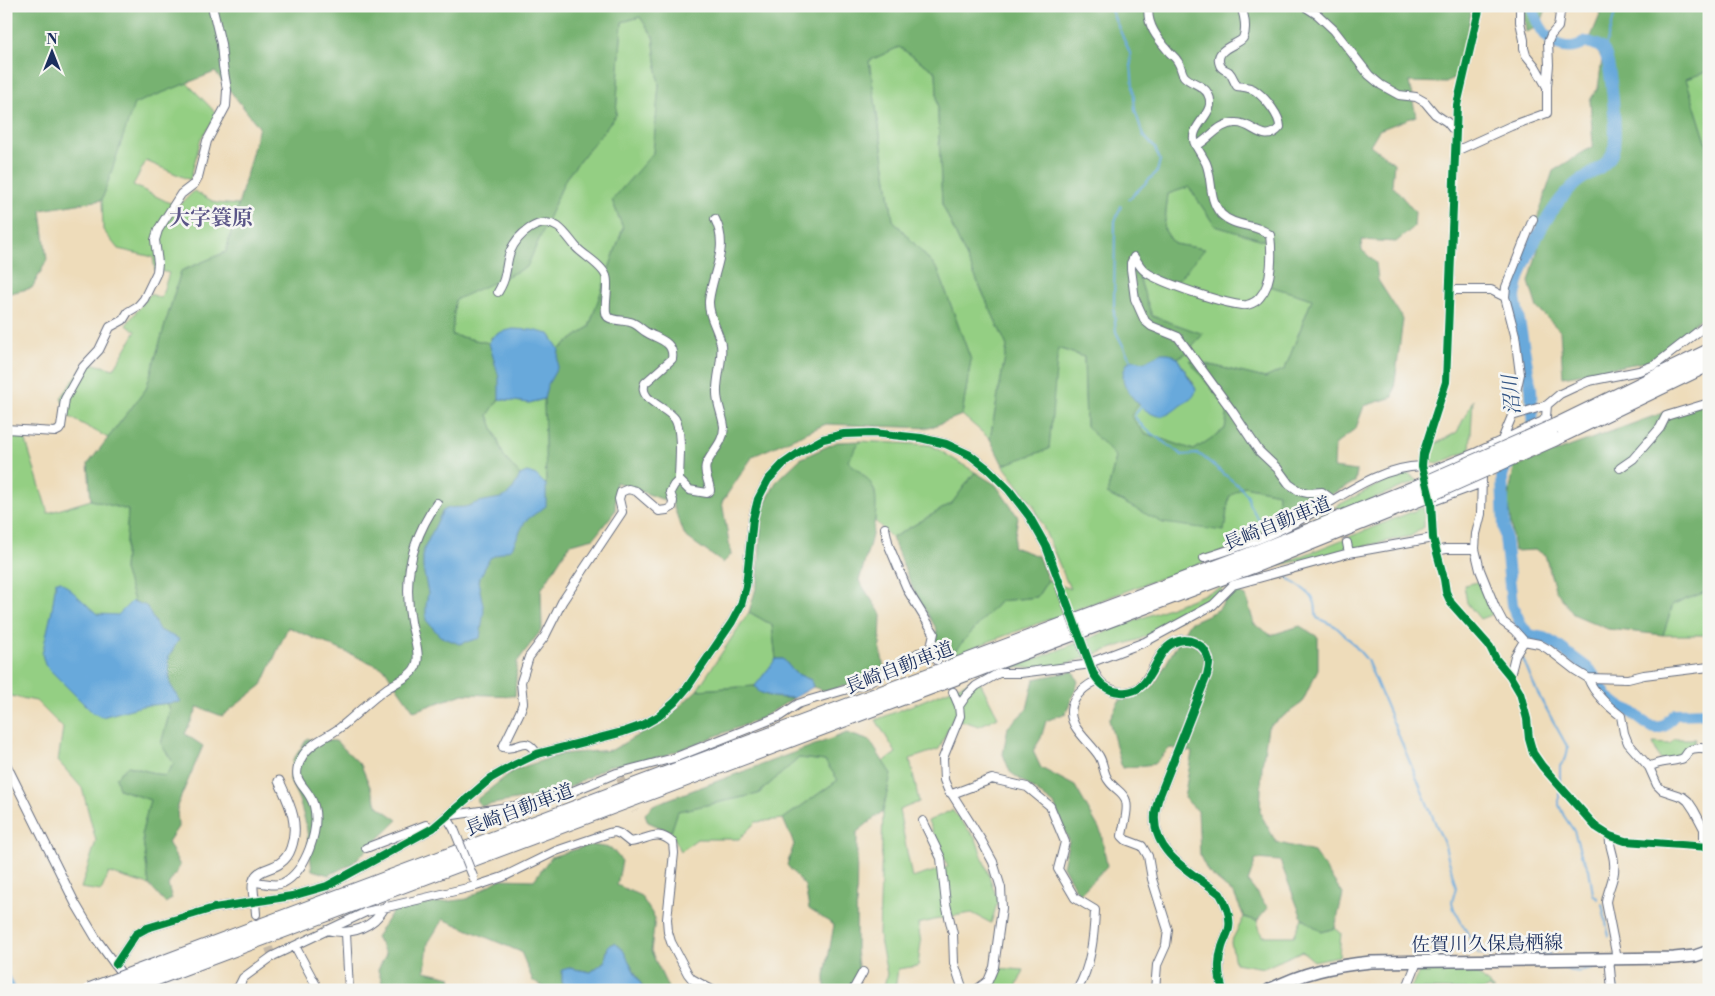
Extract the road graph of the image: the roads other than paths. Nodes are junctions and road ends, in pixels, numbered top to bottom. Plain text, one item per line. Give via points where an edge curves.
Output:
1 (212, 6) edge
2 (1149, 6) edge
3 (1241, 6) edge
4 (1304, 6) edge
5 (1480, 6) edge
6 (1520, 6) edge
7 (1565, 6) edge
8 (1547, 88) junction
9 (1456, 133) junction
10 (1196, 146) junction
11 (1456, 151) junction
12 (715, 219) dead end
13 (1533, 219) dead end
14 (1449, 290) junction
15 (498, 292) dead end
16 (1505, 297) junction
17 (1709, 324) edge
18 (1709, 352) edge
19 (1709, 364) edge
20 (1709, 403) edge
21 (1547, 405) junction
22 (1512, 416) junction
23 (6, 429) edge
24 (1555, 433) junction
25 (1502, 440) junction
26 (1475, 453) junction
27 (1620, 468) dead end
28 (1423, 469) junction
29 (679, 480) junction
30 (1482, 483) junction
31 (1424, 495) junction
32 (437, 503) dead end
33 (1332, 504) junction
34 (885, 528) dead end
35 (1433, 538) junction
36 (1347, 543) tunnel mouth
37 (1475, 549) junction
38 (1436, 551) junction
39 (1349, 553) junction
40 (1204, 558) dead end
41 (1524, 641) junction
42 (930, 650) junction
43 (938, 660) dead end
44 (1088, 660) junction
45 (1709, 668) edge
46 (1510, 676) junction
47 (1588, 678) junction
48 (1098, 680) junction
49 (953, 692) dead end
50 (959, 706) junction
51 (1709, 749) edge
52 (537, 754) junction
53 (6, 764) edge
54 (1650, 767) junction
55 (279, 781) dead end
56 (952, 794) junction
57 (446, 816) junction
58 (923, 821) dead end
59 (433, 828) junction
60 (1610, 836) junction
61 (1706, 847) edge
62 (366, 848) dead end
63 (253, 882) junction
64 (475, 883) junction
65 (255, 902) junction
66 (386, 906) junction
67 (256, 914) tunnel mouth
68 (327, 930) junction
69 (346, 933) junction
70 (295, 946) junction
71 (1709, 951) edge
72 (1613, 958) junction
73 (1417, 962) junction
74 (116, 964) junction
75 (863, 972) dead end
76 (136, 982) edge
77 (90, 990) edge
78 (125, 990) edge
79 (234, 990) edge
80 (316, 990) edge
81 (349, 990) edge
82 (712, 990) edge
83 (853, 990) edge
84 (963, 990) edge
85 (976, 990) edge
86 (1077, 990) edge
87 (1155, 990) edge
88 (1223, 990) edge
89 (1269, 990) edge
90 (1406, 990) edge
91 (1612, 990) edge

1 - 23 street via 228,90 226,106 207,141 198,177 181,194 158,230 158,263 144,299 123,320 110,327 99,350 83,367 65,399 59,430
2 - 10 street via 1149,23 1178,61 1183,75 1210,96 1209,111 1194,133
3 - 10 street via 1244,37 1224,50 1219,65 1237,86 1257,92 1278,116 1280,127 1271,134 1264,134 1247,125 1228,124
4 - 9 street via 1334,30 1369,75 1399,95 1425,102
5 - 9 street via 1458,105
6 - 8 street via 1526,55
7 - 8 street via 1560,13 1558,27 1549,38
8 - 11 street via 1547,113
9 - 11 street
10 - 33 street via 1206,164 1212,198 1221,213 1236,224 1264,230 1270,235 1272,263 1264,290 1253,302 1236,304 1160,280 1146,272 1134,257 1131,269 1135,299 1145,321 1178,337 1259,451 1289,484 1299,491 1322,492
11 - 14 street
12 - 29 street via 720,228 720,253 709,307 722,349 716,390 723,436 706,465 710,491 689,490
13 - 16 street
14 - 16 street via 1491,290
14 - 28 street via 1446,382 1425,444
15 - 29 street via 514,244 524,233 545,223 561,230 602,270 608,286 605,309 609,318 632,322 666,342 672,350 672,359 643,387 649,399 666,410 677,423
16 - 22 street via 1515,334 1520,374
17 - 21 street via 1655,365 1574,386
18 - 24 highway, 長崎自動車道
19 - 24 highway, 長崎自動車道
20 - 27 street via 1666,416 1634,459
21 - 22 street
21 - 25 street via 1543,421
22 - 25 street
24 - 31 highway, 長崎自動車道, bridge
25 - 26 street
26 - 28 street via 1433,470
26 - 30 street
28 - 31 street
28 - 33 street via 1401,467 1374,478
29 - 52 street via 670,492 672,507 667,510 659,511 636,491 628,489 621,492 622,512 529,657 521,682 523,703 503,747 508,749 528,744
30 - 31 street
30 - 37 street
31 - 35 street
31 - 76 highway, 長崎自動車道 via 1249,555
32 - 63 street via 418,538 408,576 410,618 418,662 407,676 303,755 296,775 314,805 313,842 300,868 283,883
33 - 40 street via 1276,532
34 - 42 street via 908,591 934,633
35 - 38 street
35 - 39 street
36 - 39 street
37 - 38 street
37 - 41 street via 1483,581 1495,607 1503,622
38 - 46 street via 1450,603
39 - 44 street via 1233,585 1213,605 1145,642
41 - 46 street via 1515,656
41 - 47 street via 1548,649
42 - 43 street
42 - 57 street via 918,653 865,684 798,704 780,716 674,758 561,796
44 - 48 street
44 - 50 street via 1020,673 999,673 976,686
44 - 52 street, bridge via 1046,546 1029,516 988,469 970,455 946,444 873,433 844,434 803,450 768,480 758,499 753,519 741,605 675,702 643,725
45 - 47 street via 1628,679
46 - 60 street via 1522,699 1533,753 1596,827
47 - 54 street via 1607,706 1621,716 1628,743
48 - 87 street via 1080,690 1074,700 1072,718 1100,757 1110,784 1122,793 1126,801 1122,836 1142,846 1148,856 1168,930
48 - 88 street via 1113,691 1134,690 1145,682 1173,643 1187,640 1196,642 1205,650 1209,662 1207,675 1155,815 1160,842 1169,855 1220,894 1225,903 1229,928 1218,961
49 - 50 street
50 - 56 street via 959,720 943,758 944,780
51 - 54 street via 1692,749 1682,759 1659,762
52 - 57 street via 492,778
53 - 74 street via 75,903
54 - 61 street via 1662,790 1683,797 1691,805 1704,829
55 - 63 street via 292,811 294,838 283,862 262,871
56 - 85 street via 993,862 1001,888 1002,908 994,967 988,981
56 - 86 street via 992,779 1027,787 1050,806 1065,842 1058,869 1075,898 1095,910 1085,977
57 - 59 street
57 - 64 street, bridge
58 - 84 street via 941,858 953,934 954,963
59 - 62 street via 426,824
59 - 65 street via 327,886
60 - 61 street via 1625,841
60 - 72 street via 1614,871 1606,902
63 - 65 street
64 - 66 street
64 - 82 street via 503,877 556,851 609,833 620,834 630,842 661,835 673,843 674,853 668,932 688,974
65 - 67 street
65 - 74 street via 214,908 147,928 136,934
66 - 68 street
66 - 69 street via 361,930
68 - 69 street
68 - 70 street
69 - 81 street
70 - 79 street via 272,954 243,978
70 - 80 street
71 - 72 main road, 佐賀川久保鳥栖線 via 1674,958
72 - 73 main road, 佐賀川久保鳥栖線
72 - 91 street
73 - 89 main road, 佐賀川久保鳥栖線 via 1338,965
73 - 90 street
74 - 76 street
75 - 83 street
76 - 77 highway, 長崎自動車道, bridge
76 - 78 highway, 長崎自動車道, bridge

